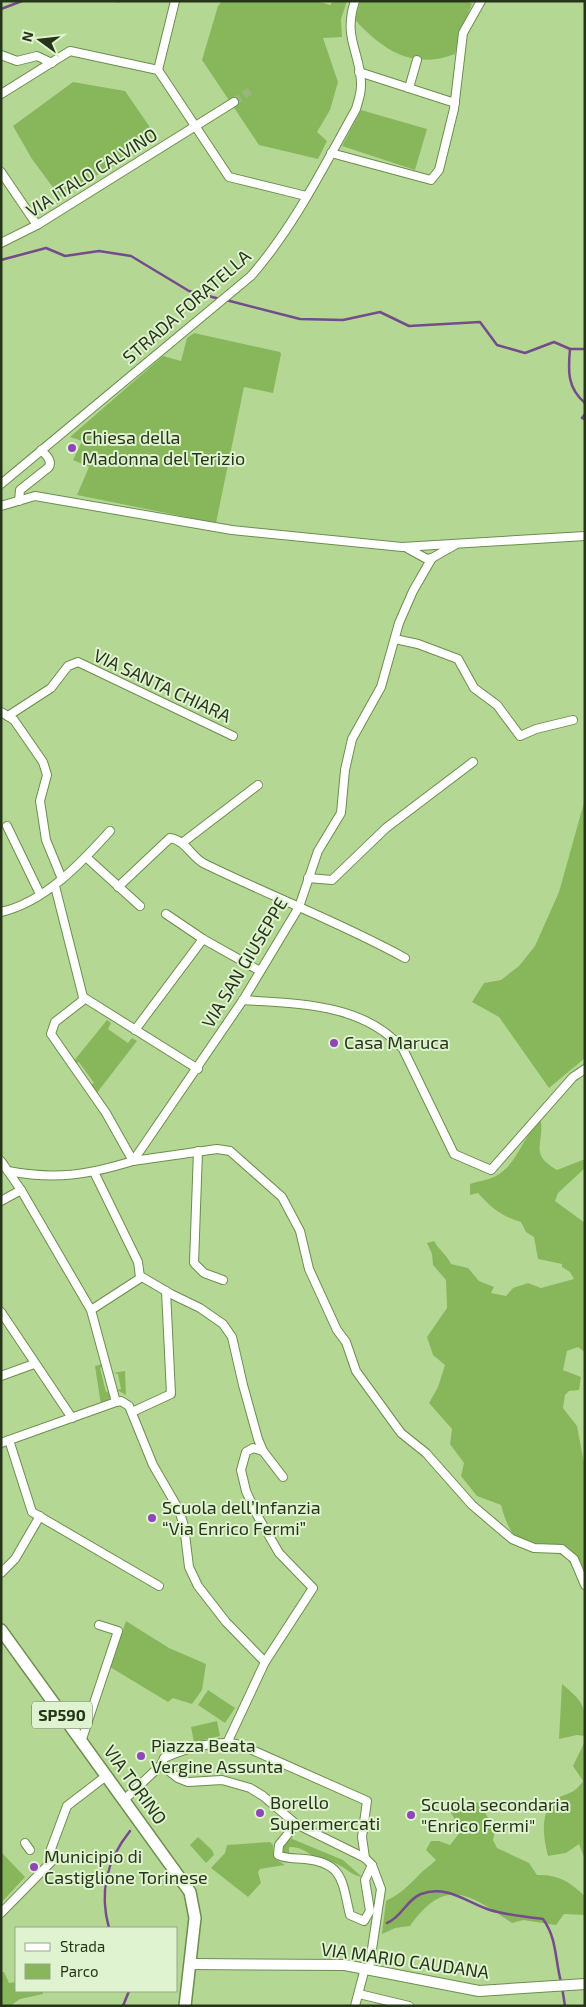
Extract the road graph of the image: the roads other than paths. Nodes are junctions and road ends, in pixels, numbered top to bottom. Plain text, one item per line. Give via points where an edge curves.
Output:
1 (175, 1) edge
2 (354, 1) edge
3 (481, 1) edge
4 (1, 55) edge
5 (417, 60) dead end
6 (52, 63) junction
7 (158, 70) junction
8 (360, 72) junction
9 (409, 88) junction
10 (1, 94) edge
11 (234, 102) tunnel mouth
12 (454, 103) junction
13 (196, 125) junction
14 (335, 153) junction
15 (1, 172) edge
16 (306, 196) junction
17 (37, 225) junction
18 (1, 243) edge
19 (42, 450) junction
20 (1, 484) edge
21 (19, 501) junction
22 (1, 506) edge
23 (585, 536) edge
24 (455, 545) junction
25 (402, 547) junction
26 (428, 547) junction
27 (428, 557) junction
28 (395, 639) junction
29 (5, 714) edge
30 (573, 720) dead end
31 (233, 736) dead end
32 (473, 762) dead end
33 (258, 785) dead end
34 (7, 826) dead end
35 (110, 831) dead end
36 (182, 843) junction
37 (86, 857) junction
38 (308, 878) junction
39 (62, 880) junction
40 (55, 886) junction
41 (118, 887) junction
42 (40, 894) junction
43 (140, 906) dead end
44 (299, 907) junction
45 (1, 912) edge
46 (166, 914) dead end
47 (203, 939) junction
48 (405, 958) dead end
49 (260, 971) junction
50 (83, 997) junction
51 (243, 1000) junction
52 (135, 1030) junction
53 (585, 1069) edge
54 (198, 1070) junction
55 (198, 1151) junction
56 (1, 1161) edge
57 (133, 1161) junction
58 (8, 1171) junction
59 (94, 1172) junction
60 (21, 1190) junction
61 (1, 1201) edge
62 (140, 1277) junction
63 (223, 1280) dead end
64 (166, 1291) junction
65 (91, 1310) junction
66 (1, 1312) edge
67 (34, 1364) junction
68 (1, 1376) edge
69 (116, 1402) junction
70 (132, 1412) junction
71 (72, 1418) junction
72 (5, 1442) edge
73 (264, 1451) junction
74 (283, 1477) dead end
75 (40, 1516) junction
76 (1, 1572) edge
77 (585, 1585) edge
78 (159, 1586) dead end
79 (99, 1625) dead end
80 (1, 1630) edge
81 (265, 1662) junction
82 (228, 1741) junction
83 (82, 1742) junction
84 (161, 1765) junction
85 (106, 1776) junction
86 (124, 1800) junction
87 (296, 1824) junction
88 (25, 1843) dead end
89 (30, 1850) dead end
90 (365, 1858) junction
91 (372, 1865) junction
92 (1, 1913) edge
93 (190, 1964) junction
94 (367, 1968) junction
95 (582, 1984) edge
96 (359, 1994) junction
97 (185, 2006) edge
98 (355, 2006) edge
99 (408, 2006) edge

1 - 7 street
2 - 8 street, STRADA FORATELLA via 351,43
3 - 12 street via 463,32
4 - 6 street via 17,61 37,56
5 - 9 street
6 - 7 street via 70,52
6 - 10 street
7 - 13 street
8 - 9 street
8 - 14 street, STRADA FORATELLA via 356,109
9 - 12 street
11 - 13 street, VIA ITALO CALVINO
12 - 14 street via 440,170 431,180
13 - 16 street via 229,177
13 - 17 street, VIA ITALO CALVINO
14 - 16 street, STRADA FORATELLA
15 - 17 street
16 - 19 street, STRADA FORATELLA via 251,276
17 - 18 street, VIA ITALO CALVINO
19 - 20 street, STRADA FORATELLA
19 - 21 street via 50,463 20,490
21 - 22 street
21 - 25 street via 35,496 232,530
23 - 24 street
24 - 26 street
24 - 27 street
25 - 26 street
25 - 27 street
26 - 27 street, VIA SAN GIUSEPPE via 422,552
27 - 28 street, VIA SAN GIUSEPPE
28 - 30 street via 458,659 474,688 497,705 520,736 536,728
28 - 38 street, VIA SAN GIUSEPPE via 381,687 352,738 341,813 318,851
29 - 31 street, VIA SANTA CHIARA via 51,688 68,666 78,662
29 - 39 street via 14,720 43,762 47,775 40,801 46,840
32 - 38 street via 386,828 332,880
33 - 36 street
34 - 42 street
35 - 37 street
36 - 41 street via 170,838
36 - 44 street via 200,861
37 - 39 street
37 - 41 street
38 - 44 street, VIA SAN GIUSEPPE
39 - 40 street
40 - 42 street
40 - 50 street
41 - 43 street
42 - 45 street
44 - 48 street via 374,940
44 - 49 street, VIA SAN GIUSEPPE
46 - 47 street
47 - 49 street
47 - 52 street
49 - 51 street, VIA SAN GIUSEPPE
50 - 52 street
50 - 57 street via 55,1022 51,1034 106,1113
51 - 53 street via 313,1005 343,1011 392,1036 403,1049 454,1154 491,1170 573,1077
51 - 54 street, VIA SAN GIUSEPPE
52 - 54 street
54 - 57 street, VIA SAN GIUSEPPE
55 - 57 street
55 - 63 street via 194,1263 204,1273
55 - 77 street via 217,1148 230,1151 282,1197 300,1231 309,1269 336,1330 346,1342 356,1371 402,1432 426,1453 472,1505 512,1539 534,1548 562,1549 574,1559
56 - 58 street
57 - 59 street
58 - 59 street via 59,1177
58 - 60 street
59 - 62 street via 138,1262
60 - 61 street
60 - 65 street
62 - 64 street
62 - 65 street
64 - 70 street via 171,1394
64 - 73 street via 200,1308 223,1324 232,1336 242,1385
65 - 69 street
66 - 67 street
67 - 68 street
67 - 71 street
69 - 70 street via 121,1401
69 - 71 street
70 - 81 street via 153,1465 179,1510 189,1567 198,1586 226,1622
71 - 72 street
72 - 75 street via 32,1512
73 - 74 street
73 - 81 street via 253,1448 246,1452 241,1470 246,1491 279,1552 313,1588
75 - 76 street via 15,1559
75 - 78 street
79 - 83 street via 118,1631
80 - 83 main road, VIA TORINO / SP590
81 - 82 street
82 - 84 street via 177,1752 164,1758
82 - 90 street via 367,1801 362,1837
83 - 85 main road, VIA TORINO / SP590
84 - 86 street
84 - 87 street via 188,1782 222,1780 250,1788
85 - 86 main road, VIA TORINO / SP590
85 - 92 street via 67,1806 51,1848 56,1856
86 - 93 main road, VIA TORINO / SP590 via 190,1892 195,1918
87 - 90 street
87 - 91 street via 279,1845 278,1855 330,1864 339,1872 350,1915 364,1921 370,1911 365,1880
88 - 89 street
90 - 91 street
91 - 94 street via 381,1889
93 - 94 main road, VIA MARIO CAUDANA
93 - 97 main road, VIA TORINO / SP590
94 - 95 main road, VIA MARIO CAUDANA via 472,1990
94 - 96 street
96 - 98 street
96 - 99 street

